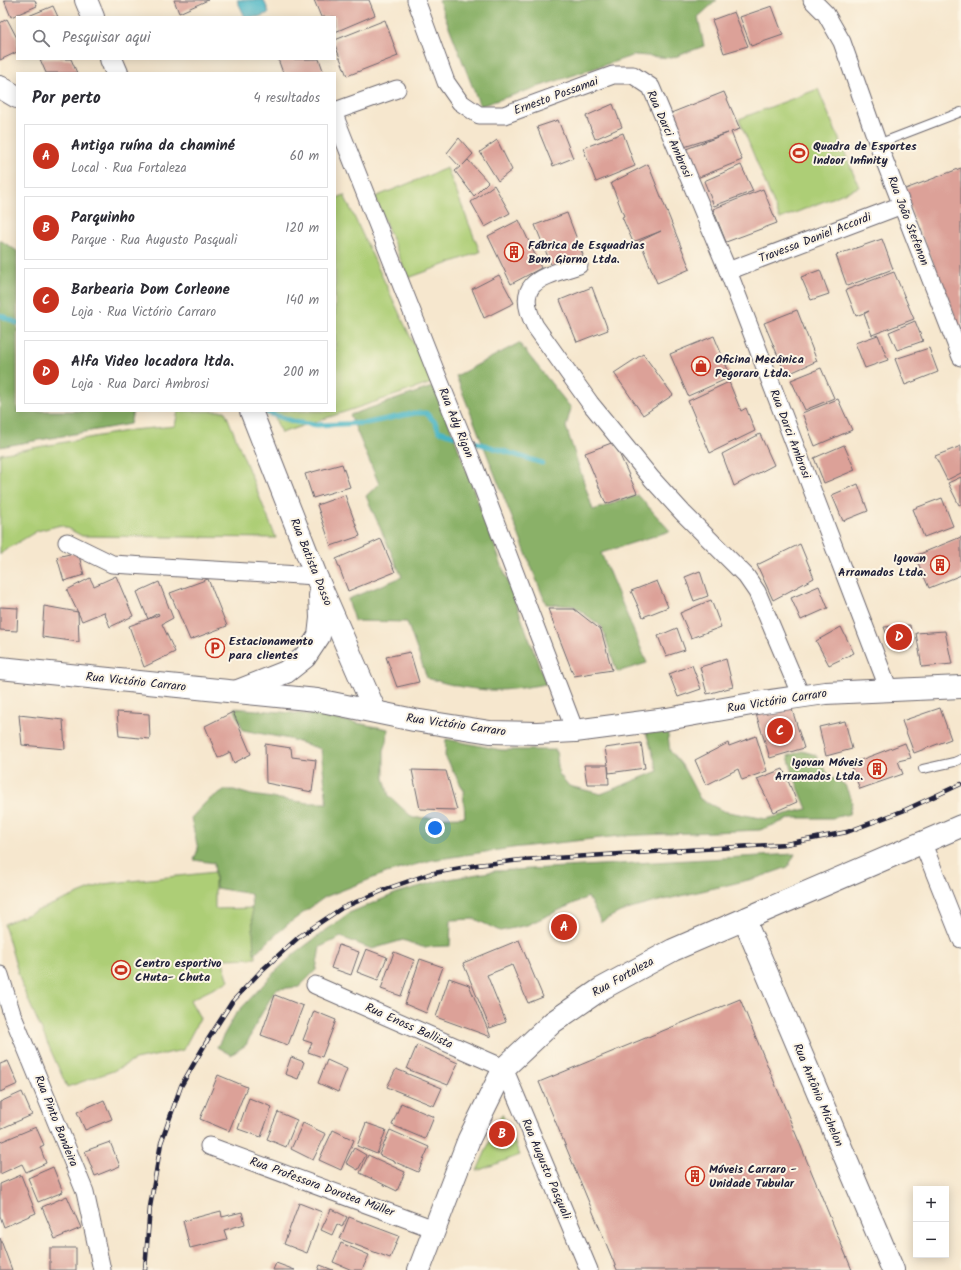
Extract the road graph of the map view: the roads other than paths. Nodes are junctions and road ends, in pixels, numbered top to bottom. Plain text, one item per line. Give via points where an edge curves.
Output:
1 (86, 0) edge
2 (416, 0) edge
3 (812, 0) edge
4 (93, 16) edge
5 (111, 60) edge
6 (117, 72) edge
7 (633, 76) joint
8 (0, 87) edge
9 (397, 89) dead end
10 (16, 96) edge
11 (336, 111) edge
12 (961, 112) edge
13 (336, 120) edge
14 (878, 144) junction
15 (902, 205) junction
16 (579, 265) dead end
17 (728, 271) junction
18 (961, 358) edge
19 (251, 412) edge
20 (67, 542) dead end
21 (317, 580) junction
22 (0, 668) edge
23 (961, 687) edge
24 (889, 690) junction
25 (235, 692) junction
26 (801, 696) junction
27 (375, 711) junction
28 (575, 731) junction
29 (961, 759) edge
30 (923, 769) dead end
31 (961, 826) edge
32 (923, 844) junction
33 (744, 920) junction
34 (961, 939) edge
35 (0, 975) edge
36 (315, 985) dead end
37 (504, 1068) junction
38 (209, 1146) dead end
39 (434, 1229) junction
40 (102, 1270) edge
41 (419, 1270) edge
42 (588, 1270) edge
43 (893, 1270) edge

1 - 4 main road
2 - 7 street, Ernesto Possamai via 446,82 460,102 479,115 504,115 614,75
3 - 14 street, Rua João Stefenon via 826,14 842,42
5 - 6 main road
7 - 17 street, Rua Darci Ambrosi via 651,87
8 - 10 main road
9 - 11 street
12 - 14 lane
13 - 28 street, Rua Ady Rigon via 475,468
14 - 15 street, Rua João Stefenon
15 - 17 street, Travessa Daniel Accordi
15 - 18 street, Rua João Stefenon
16 - 26 street via 542,278 531,286 526,301 535,326 590,403 652,479 746,576 757,592
17 - 24 street, Rua Darci Ambrosi
19 - 21 main road, Rua Batista Dosso
20 - 21 street via 112,564
21 - 25 main road via 321,618 319,636 305,657 286,672
21 - 27 main road, Rua Batista Dosso
22 - 25 main road, Rua Victório Carraro
23 - 24 main road, Rua Victório Carraro
24 - 26 main road, Rua Victório Carraro
25 - 27 main road, Rua Victório Carraro via 317,700
26 - 28 main road, Rua Victório Carraro via 667,719
27 - 28 main road, Rua Victório Carraro via 490,732
29 - 30 lane
31 - 32 main road, Rua Fortaleza
32 - 33 main road, Rua Fortaleza
32 - 34 street
33 - 37 main road, Rua Fortaleza via 673,950 601,989 553,1022
33 - 43 main road, Rua Antônio Michelon
35 - 40 street, Rua Pinto Bandeira via 12,1014 85,1192
36 - 37 street, Rua Enoss Ballista
37 - 39 main road, Rua Fortaleza via 469,1139
37 - 42 street, Rua Augusto Pasquali
38 - 39 street, Rua Professora Dorotea Müller
39 - 41 main road, Rua Fortaleza

